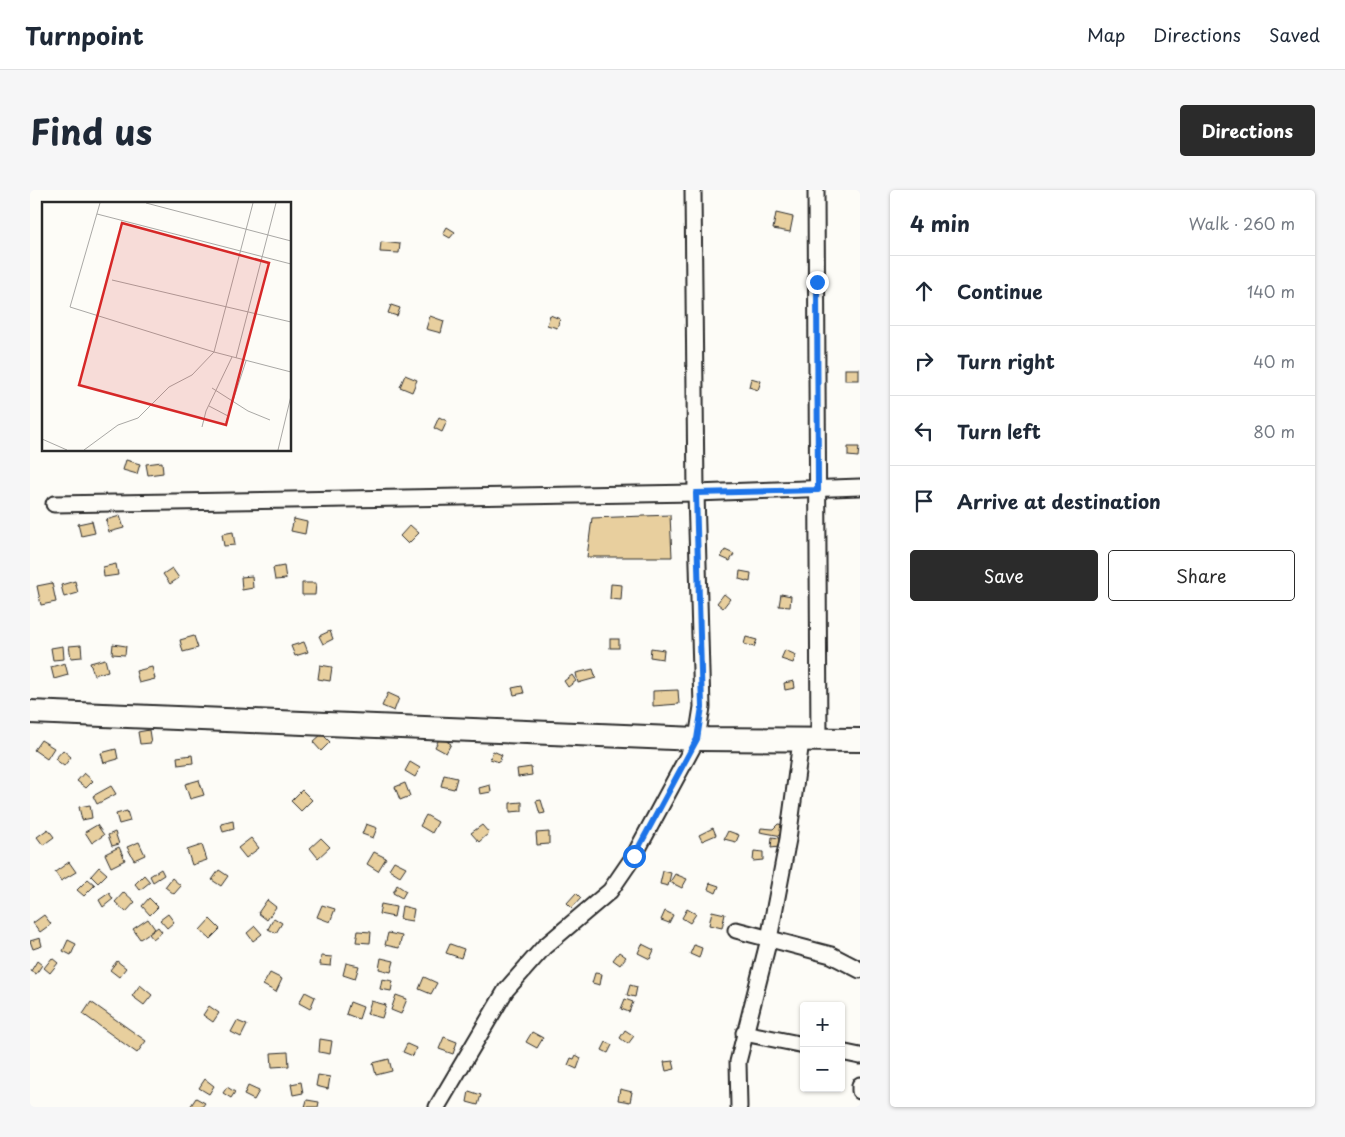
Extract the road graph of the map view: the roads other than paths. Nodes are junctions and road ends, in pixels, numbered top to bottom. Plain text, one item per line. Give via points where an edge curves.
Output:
1 (693, 190) edge
2 (816, 190) edge
3 (860, 487) edge
4 (818, 490) junction
5 (696, 493) junction
6 (54, 504) dead end
7 (30, 712) edge
8 (697, 739) junction
9 (860, 740) edge
10 (810, 741) junction
11 (736, 930) dead end
12 (769, 939) junction
13 (860, 970) edge
14 (744, 1033) junction
15 (800, 1044) edge
16 (845, 1053) edge
17 (860, 1056) edge
18 (860, 1085) edge
19 (860, 1091) edge
20 (438, 1107) edge
21 (739, 1107) edge

1 - 5 street
2 - 4 street
3 - 4 street
4 - 5 street
4 - 10 street
5 - 6 street
5 - 8 street via 702,707
7 - 8 street
8 - 10 street
8 - 20 street via 634,856 610,890 544,947 506,990
9 - 10 street
10 - 12 street
11 - 12 street
12 - 13 street via 830,955
12 - 14 street
14 - 15 street
14 - 21 street via 738,1062
16 - 17 street
18 - 19 street

